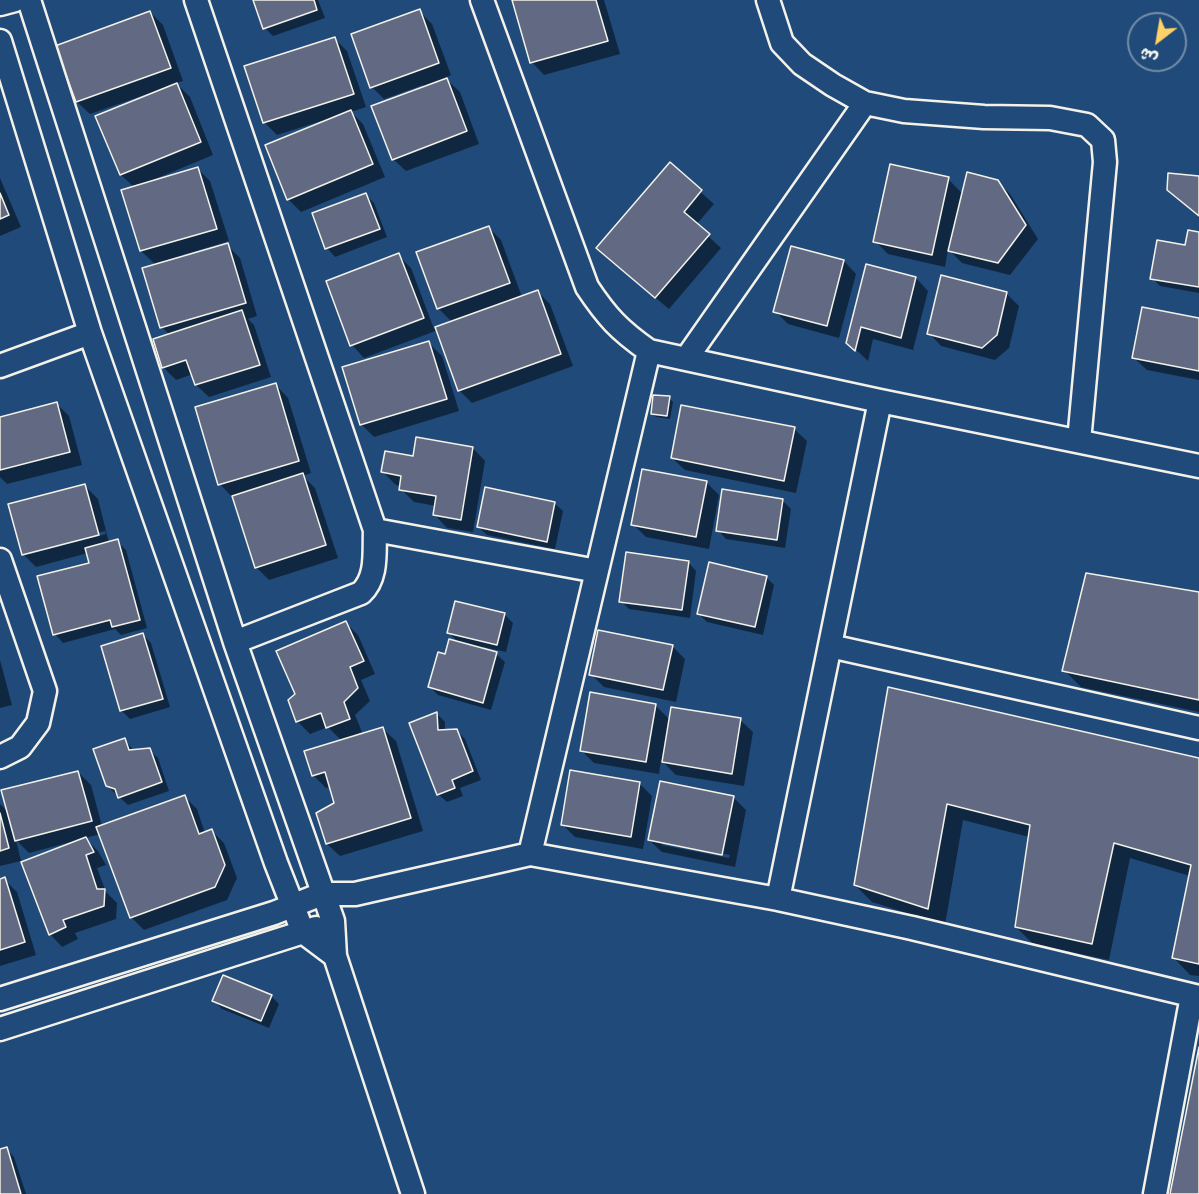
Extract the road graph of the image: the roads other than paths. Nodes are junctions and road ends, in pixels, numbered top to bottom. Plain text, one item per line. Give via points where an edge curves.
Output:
1 (15, 0) edge
2 (29, 0) edge
3 (195, 0) edge
4 (482, 0) edge
5 (768, 0) edge
6 (0, 4) edge
7 (0, 41) edge
8 (865, 103) junction
9 (90, 333) junction
10 (649, 351) junction
11 (686, 359) junction
12 (0, 366) edge
13 (880, 401) junction
14 (1079, 441) junction
15 (1199, 466) edge
16 (375, 530) junction
17 (0, 560) edge
18 (597, 571) junction
19 (235, 642) junction
20 (830, 646) junction
21 (1199, 728) edge
22 (0, 758) edge
23 (530, 854) junction
24 (322, 894) junction
25 (355, 894) junction
26 (778, 899) junction
27 (292, 906) junction
28 (333, 921) junction
29 (303, 932) junction
30 (335, 956) junction
31 (1196, 997) edge
32 (0, 999) edge
33 (0, 1029) edge
34 (413, 1194) edge
35 (1155, 1194) edge

1 - 6 street
2 - 19 street
3 - 16 street
4 - 10 street via 587,287 612,321
5 - 8 street via 782,44 802,64
7 - 9 street
8 - 11 street
8 - 14 street via 903,111 1050,118 1087,125 1103,140 1105,162
9 - 12 street
9 - 27 street
10 - 11 street
10 - 18 street
11 - 13 street
13 - 14 street
13 - 20 street
14 - 15 street
16 - 18 street
16 - 19 street via 373,577 361,593
17 - 22 street via 45,691 38,723 20,747
18 - 23 street
19 - 24 street
20 - 21 street
20 - 26 street
23 - 25 street
23 - 26 street
24 - 25 street
24 - 27 street
24 - 28 street
25 - 28 street
26 - 31 street
27 - 29 street
27 - 32 street
28 - 29 street
28 - 30 street
29 - 30 street
29 - 33 street
30 - 34 street
31 - 35 street

